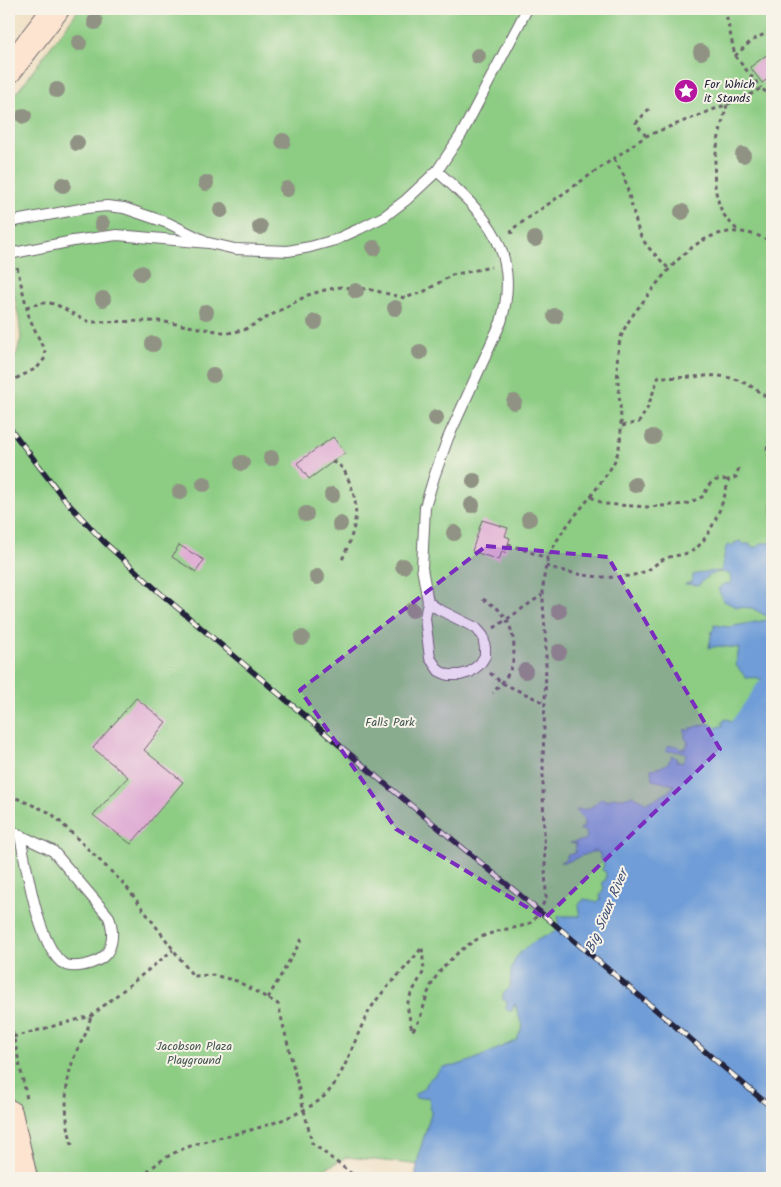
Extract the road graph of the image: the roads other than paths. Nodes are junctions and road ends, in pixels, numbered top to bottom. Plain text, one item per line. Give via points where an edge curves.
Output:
1 (56, 9) edge
2 (527, 9) edge
3 (9, 70) edge
4 (437, 171) junction
5 (9, 222) edge
6 (209, 243) junction
7 (9, 254) edge
8 (428, 602) junction
9 (9, 830) edge
10 (20, 836) junction
11 (9, 1113) edge
12 (24, 1178) edge

1 - 3 street
2 - 4 lane via 461,135
4 - 6 lane via 385,216 335,240 288,250 235,249
4 - 8 lane via 463,194 497,237 506,264 508,290 501,322 448,438 425,508 422,568
5 - 6 lane via 107,206 124,208 168,223
6 - 7 lane via 106,236
8 - 8 lane via 426,638 433,664 448,675 470,672 485,656 483,636 476,628
9 - 10 lane
10 - 10 lane via 53,852 109,917 112,939 106,955 86,965 70,966 61,962 50,947 37,913
11 - 12 street

